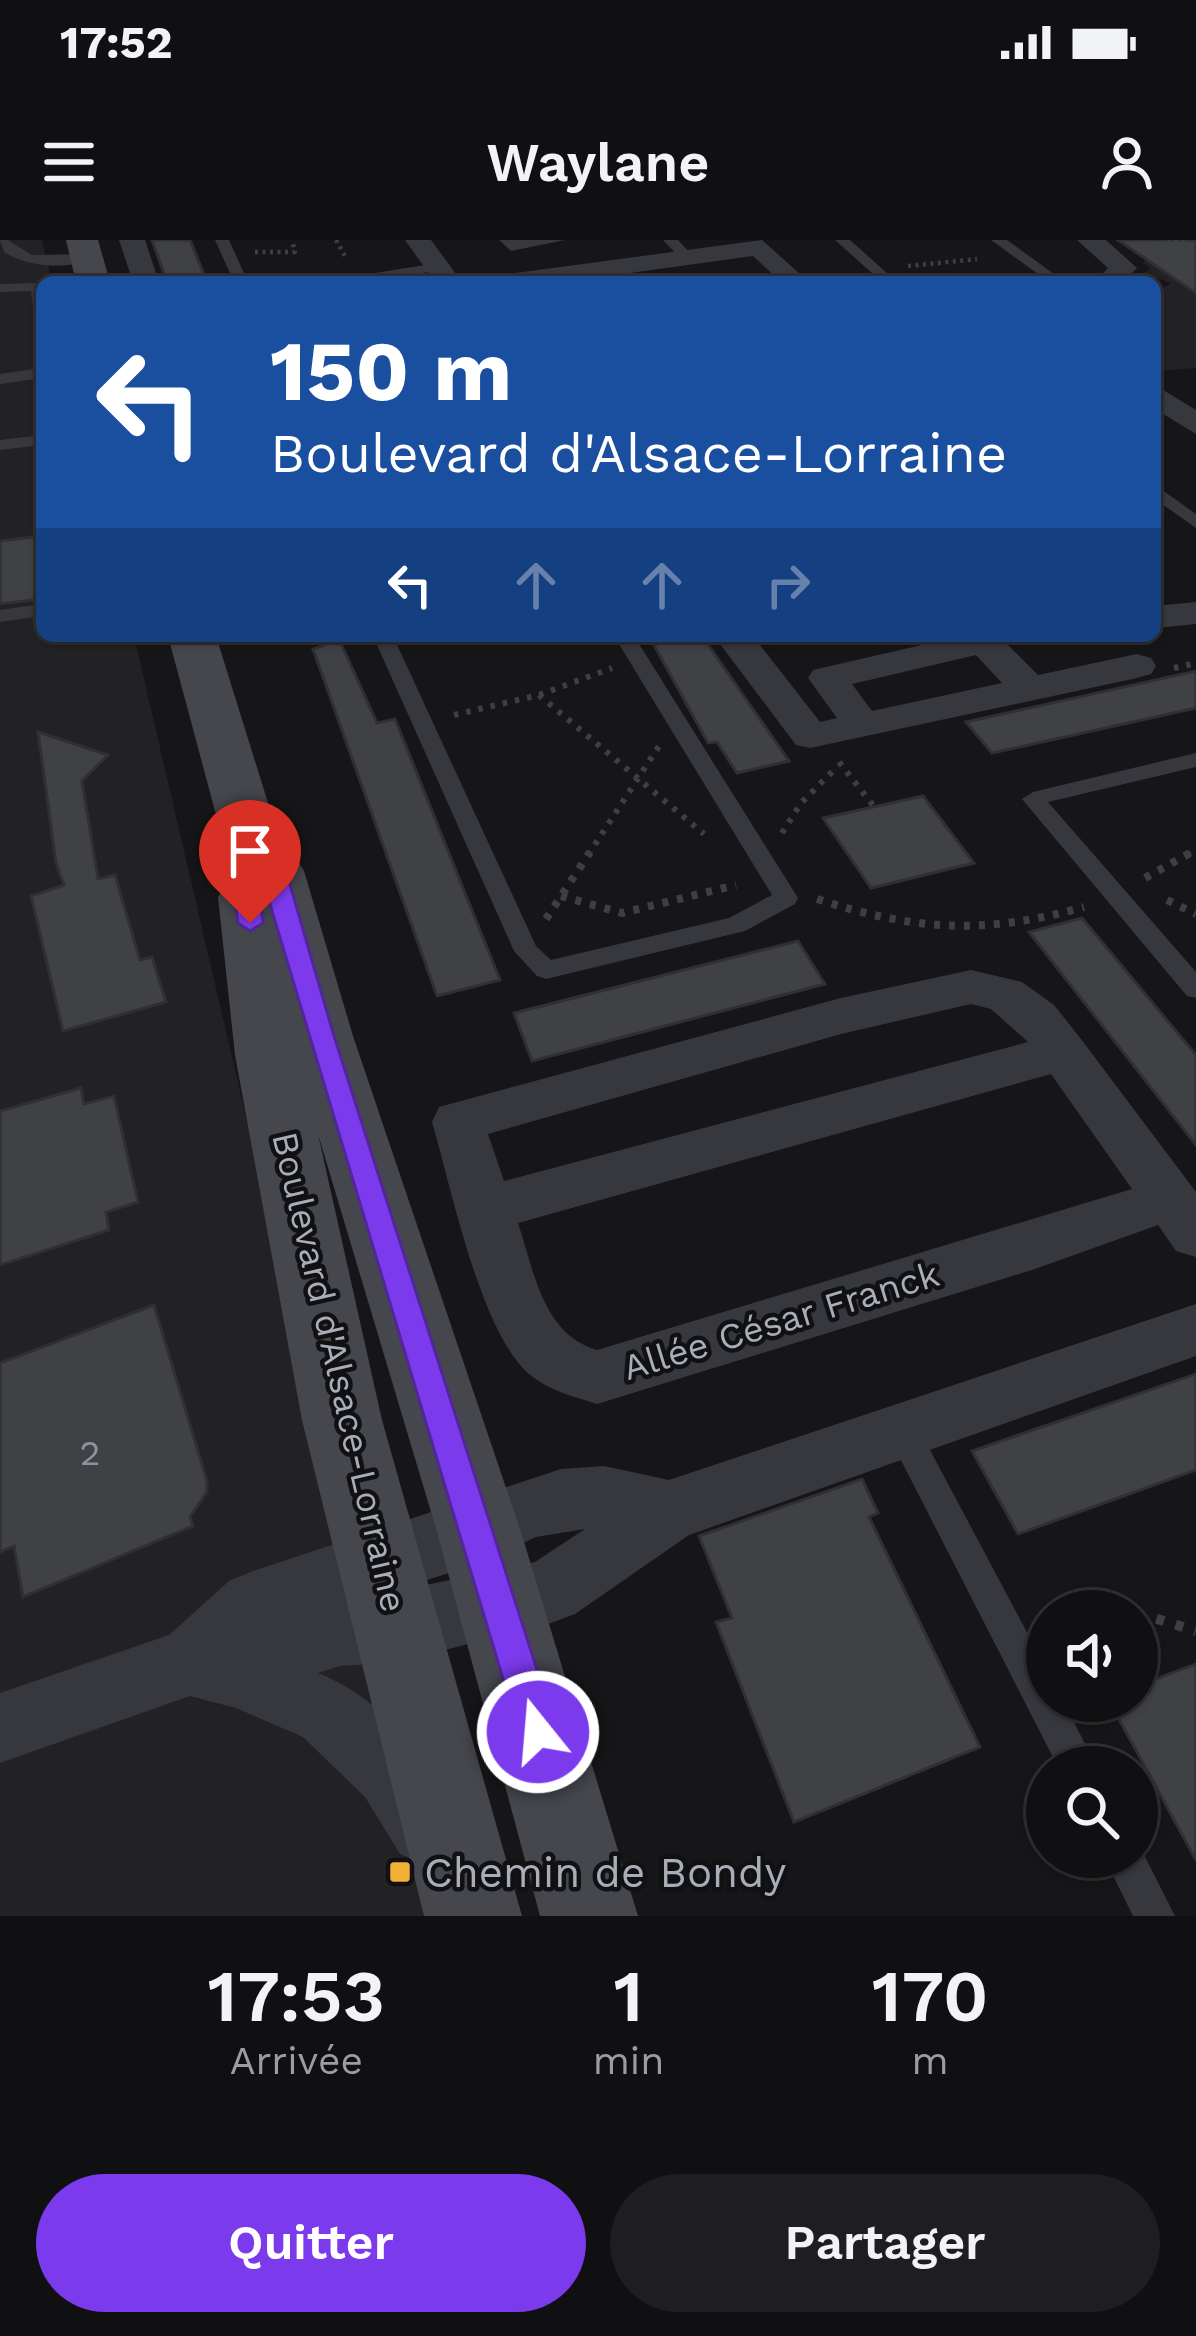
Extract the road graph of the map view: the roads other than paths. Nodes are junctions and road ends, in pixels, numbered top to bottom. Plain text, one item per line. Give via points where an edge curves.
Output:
1 (1, 240) edge
2 (132, 240) edge
3 (418, 240) edge
4 (558, 240) edge
5 (842, 240) edge
6 (998, 240) edge
7 (1090, 240) edge
8 (508, 243) edge
9 (224, 246) edge
10 (679, 249) edge
11 (87, 260) edge
12 (443, 275) edge
13 (144, 276) edge
14 (238, 276) edge
15 (539, 276) edge
16 (790, 276) edge
17 (883, 276) edge
18 (1049, 276) edge
19 (1114, 276) edge
20 (36, 286) edge
21 (0, 288) edge
22 (36, 374) edge
23 (0, 379) edge
24 (1161, 399) edge
25 (1196, 425) edge
26 (36, 441) edge
27 (0, 445) edge
28 (1161, 495) edge
29 (1196, 523) edge
30 (36, 611) edge
31 (1196, 613) edge
32 (0, 616) edge
33 (1161, 616) edge
34 (194, 642) edge
35 (386, 642) edge
36 (628, 642) edge
37 (738, 642) edge
38 (1137, 666) dead end
39 (1030, 689) junction
40 (863, 726) junction
41 (1196, 760) edge
42 (246, 822) junction
43 (1196, 989) edge
44 (1063, 1052) junction
45 (485, 1210) junction
46 (1184, 1216) edge
47 (1196, 1330) edge
48 (901, 1429) junction
49 (490, 1569) junction
50 (390, 1595) junction
51 (213, 1668) junction
52 (0, 1728) edge
53 (1067, 1746) edge
54 (1135, 1878) edge
55 (469, 1903) edge
56 (589, 1916) edge
57 (1155, 1916) edge

1 - 11 lane via 31,261
2 - 13 street
3 - 12 street
4 - 8 lane
5 - 17 lane
6 - 18 lane
7 - 19 street via 1124,268
9 - 14 lane
10 - 15 street
10 - 16 street via 760,247
20 - 21 lane
22 - 23 lane
24 - 25 street
26 - 27 lane
28 - 29 lane
30 - 32 lane
31 - 33 street
34 - 42 main road, Boulevard d'Alsace-Lorraine
35 - 36 lane via 526,951 546,970 736,925 786,898
37 - 40 street via 810,736 830,749
38 - 39 street
39 - 40 street
39 - 40 street via 984,642 827,678
41 - 43 lane via 1033,799
42 - 49 main road, Boulevard d'Alsace-Lorraine via 274,871
42 - 50 main road, Boulevard d'Alsace-Lorraine via 244,879 268,1055 346,1438
44 - 45 street
44 - 45 street, Allée César Franck via 1005,994 971,987 818,1022 458,1122
44 - 46 street, Allée César Franck
45 - 46 street, Allée César Franck via 538,1347 563,1368 597,1377 1032,1246
47 - 48 street
48 - 49 street via 669,1511 551,1590
48 - 53 lane
49 - 50 street
49 - 56 main road, Boulevard d'Alsace-Lorraine
50 - 51 street via 340,1632
50 - 55 main road, Boulevard d'Alsace-Lorraine
51 - 52 street
51 - 55 street via 328,1712 390,1772
54 - 57 lane

